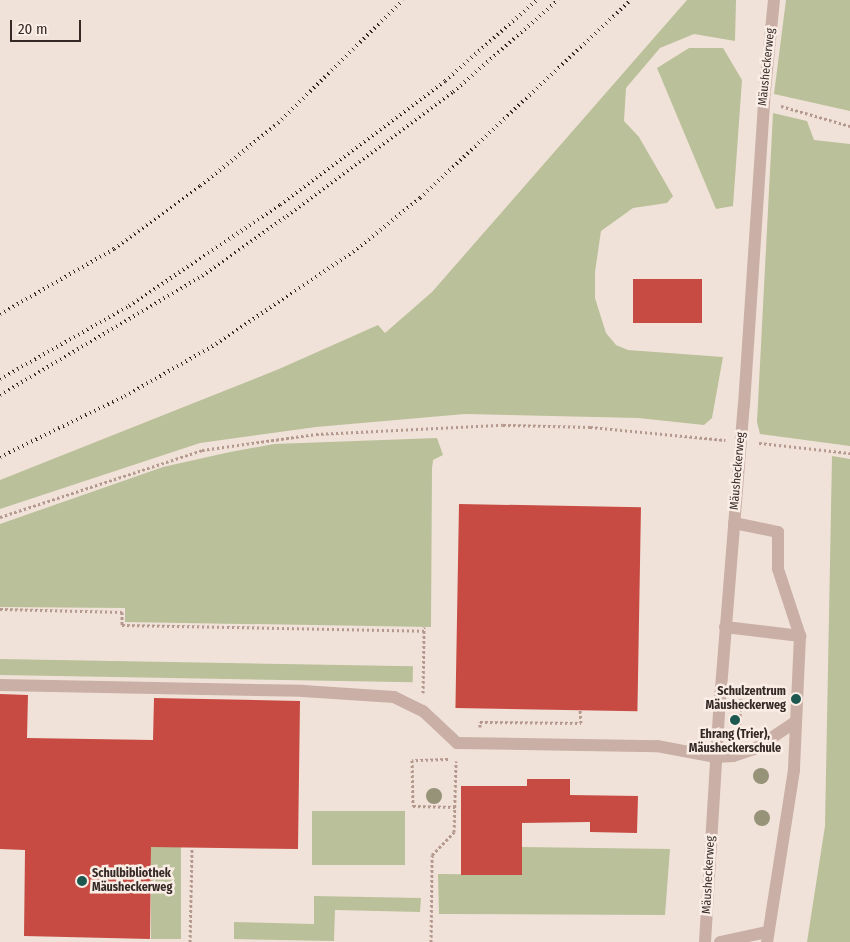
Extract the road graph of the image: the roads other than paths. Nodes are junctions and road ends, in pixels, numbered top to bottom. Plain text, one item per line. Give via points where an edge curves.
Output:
1 (774, 0) edge
2 (734, 523) junction
3 (725, 627) junction
4 (800, 636) junction
5 (0, 685) edge
6 (795, 722) junction
7 (716, 757) junction
8 (767, 937) edge
9 (705, 942) edge
10 (720, 942) edge

1 - 2 street, Mäusheckerweg
2 - 3 street, Mäusheckerweg
2 - 4 street via 778,532 778,569
3 - 4 street
3 - 7 street, Mäusheckerweg
4 - 6 street
5 - 7 street via 303,691 394,697 422,711 457,743 656,746
6 - 7 street via 755,749
6 - 8 street via 794,770
7 - 9 street, Mäusheckerweg
8 - 10 street

